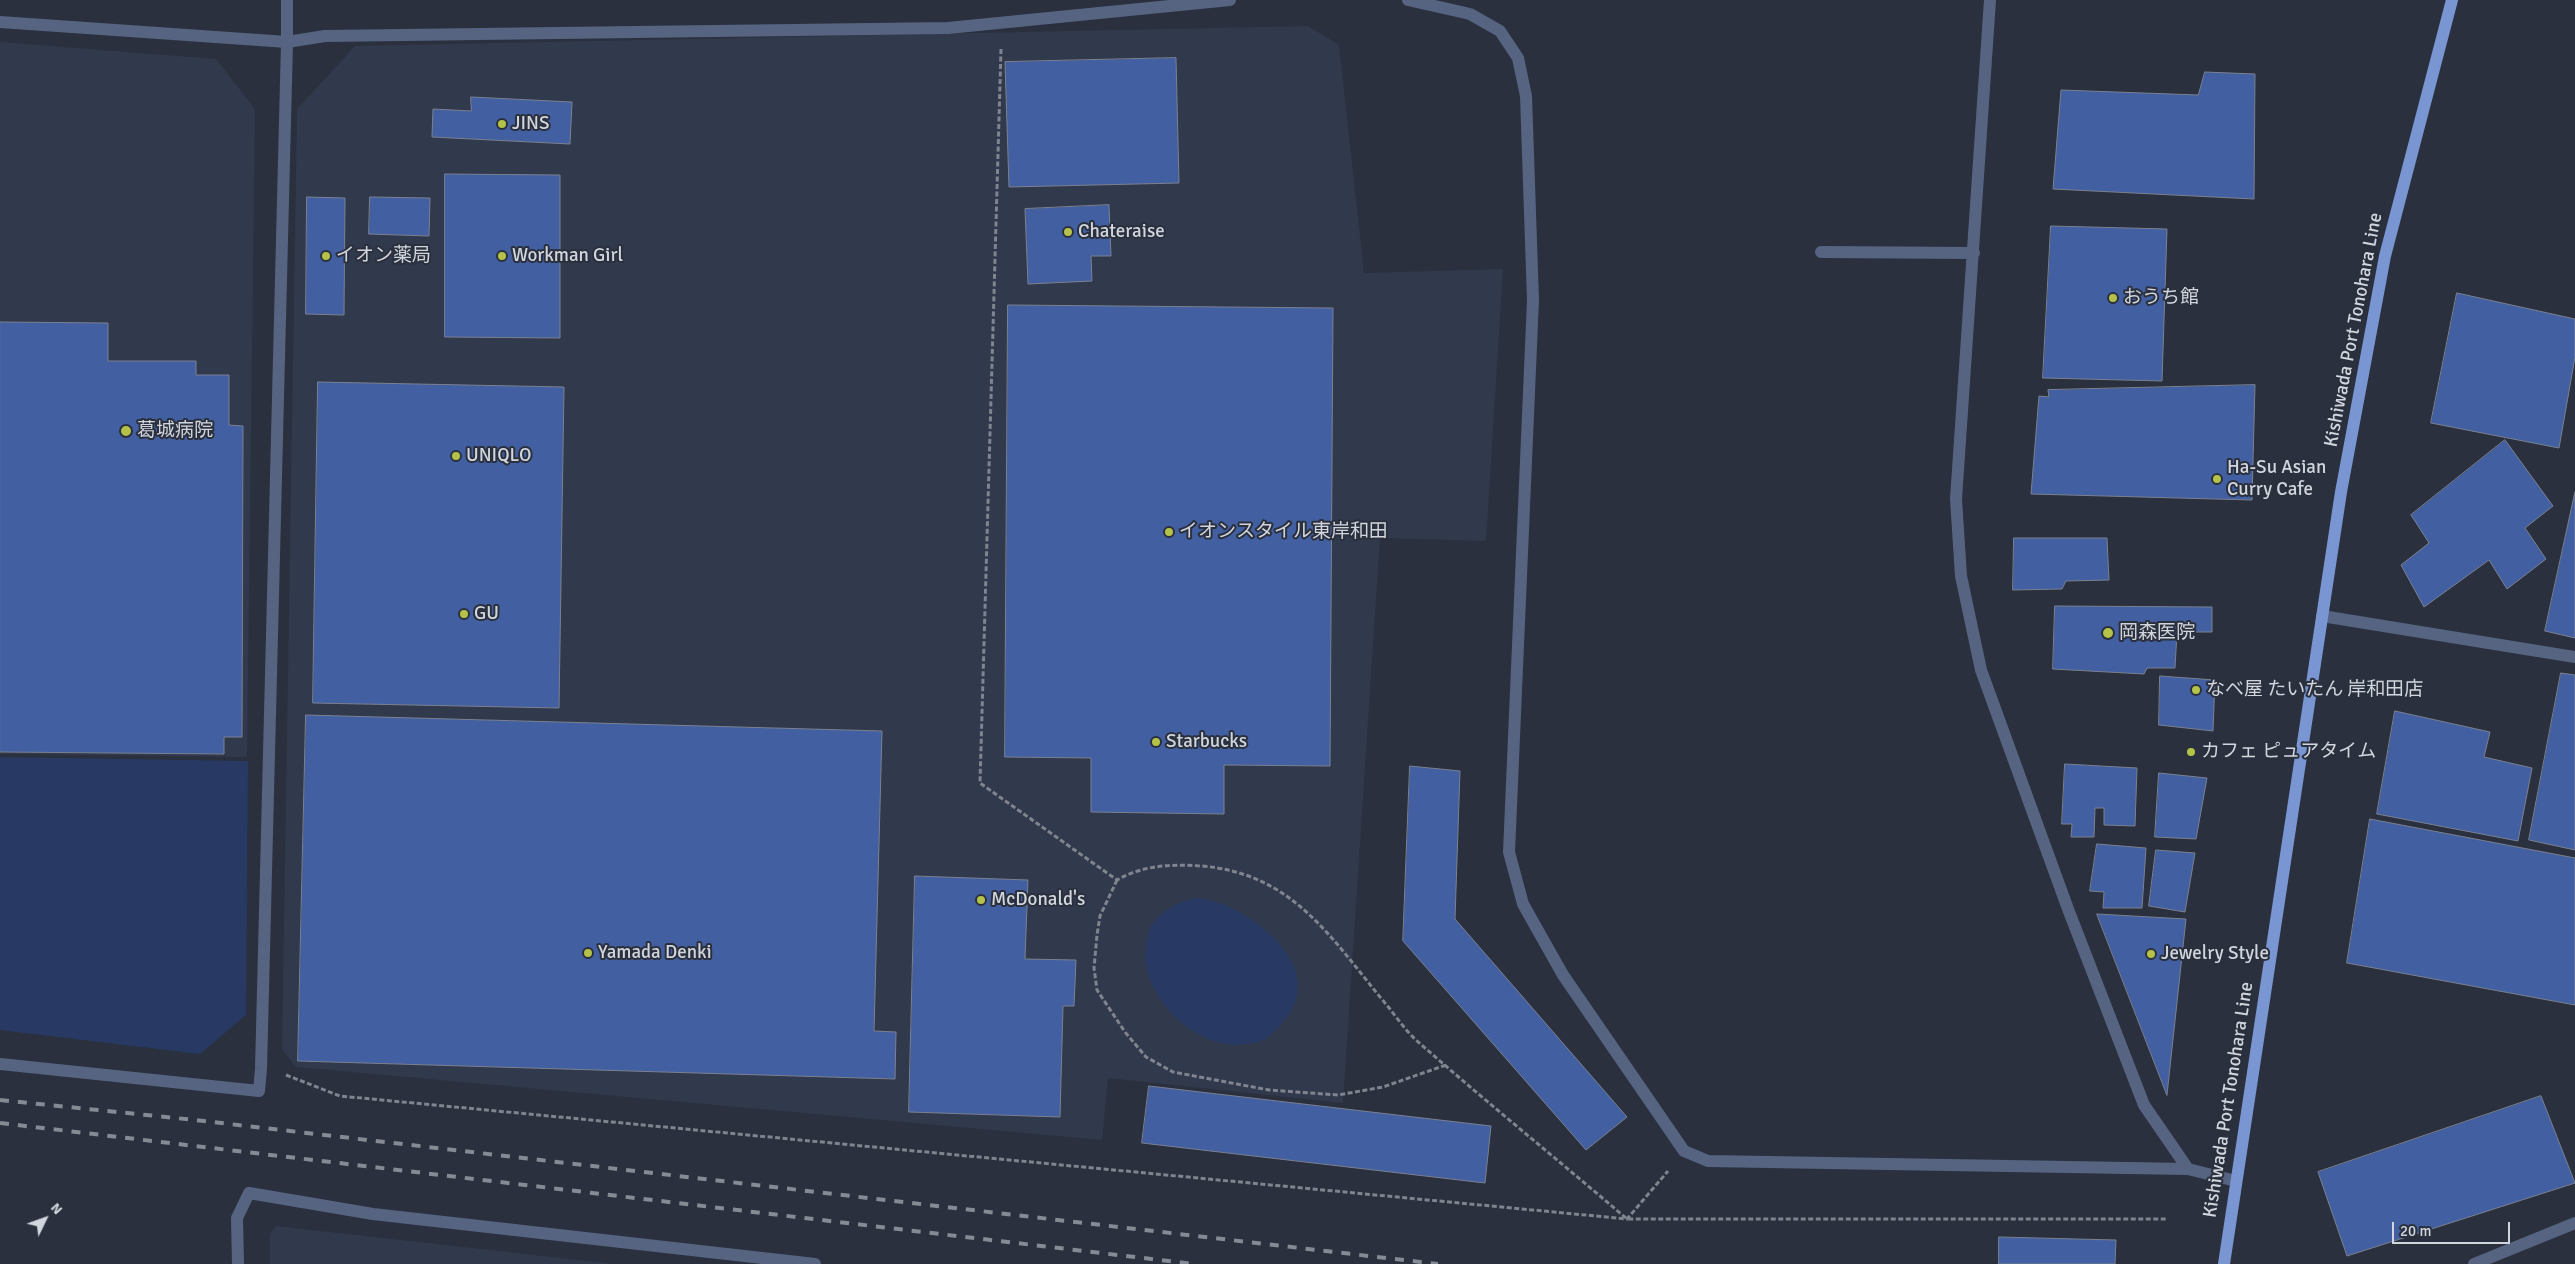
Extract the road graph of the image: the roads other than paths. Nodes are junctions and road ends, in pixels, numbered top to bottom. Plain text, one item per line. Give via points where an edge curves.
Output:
1 (287, 0) edge
2 (1230, 0) edge
3 (1408, 0) edge
4 (1990, 0) edge
5 (2452, 0) edge
6 (0, 22) edge
7 (287, 42) junction
8 (1821, 252) dead end
9 (1974, 253) junction
10 (2322, 616) junction
11 (2575, 657) edge
12 (0, 1064) edge
13 (2188, 1169) junction
14 (2236, 1181) junction
15 (2575, 1223) edge
16 (238, 1264) edge
17 (815, 1264) edge
18 (2224, 1264) edge
19 (2474, 1264) edge

1 - 7 street
2 - 7 street via 948,28 325,36
3 - 13 street via 1470,14 1500,31 1518,58 1526,96 1533,300 1509,852 1523,904 1563,975 1684,1151 1708,1161
4 - 9 street
5 - 10 main road, Kishiwada Port Tonohara Line via 2385,256 2341,492
6 - 7 street
7 - 12 street via 258,1091
8 - 9 street
9 - 13 street via 1956,499 1961,576 1981,670 2144,1105
10 - 11 street
10 - 14 main road, Kishiwada Port Tonohara Line
13 - 14 street
14 - 18 main road, Kishiwada Port Tonohara Line
15 - 19 street
16 - 17 street via 237,1218 250,1193 373,1214

